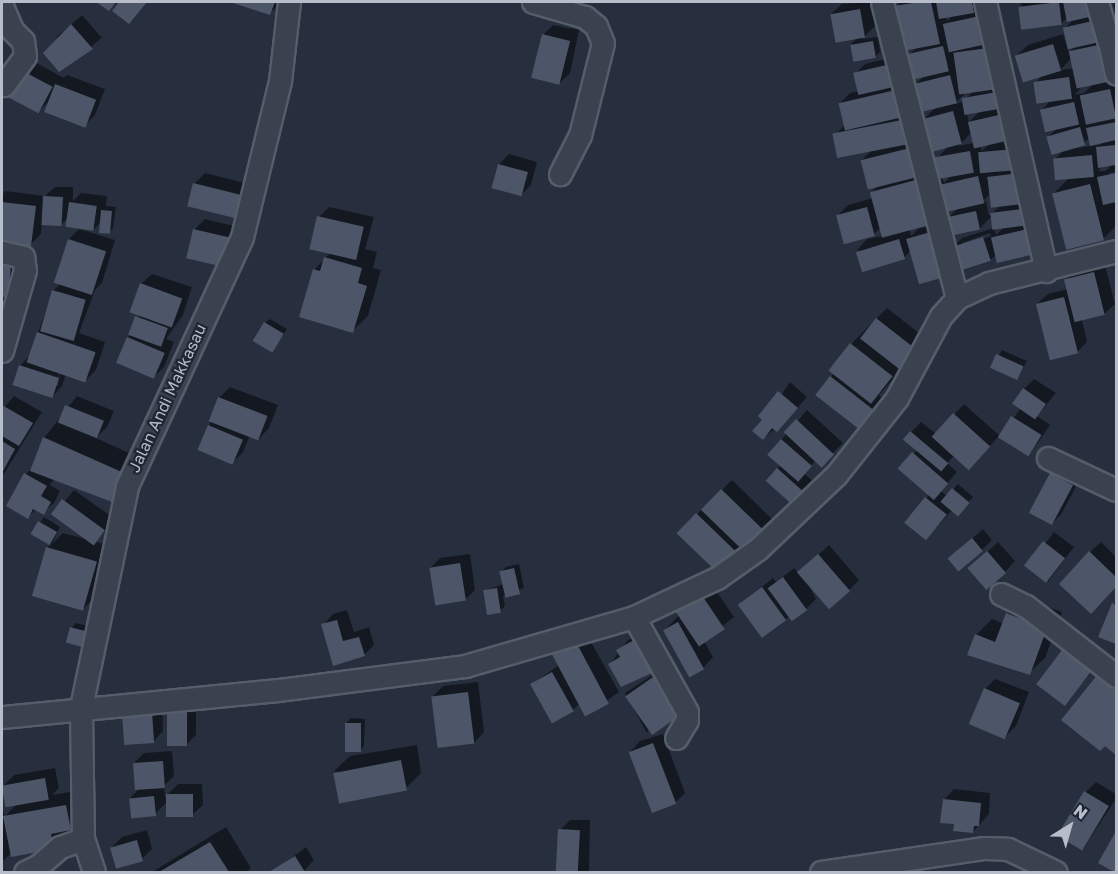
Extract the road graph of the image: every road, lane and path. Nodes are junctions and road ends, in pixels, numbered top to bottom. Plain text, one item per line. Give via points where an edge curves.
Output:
1 (289, 2) edge
2 (533, 2) edge
3 (882, 2) edge
4 (985, 2) edge
5 (1097, 2) edge
6 (3, 12) edge
7 (1114, 49) edge
8 (1116, 73) edge
9 (4, 85) dead end
10 (560, 174) dead end
11 (1116, 251) edge
12 (2, 252) edge
13 (1046, 271) junction
14 (957, 298) junction
15 (2, 351) edge
16 (1048, 458) dead end
17 (1116, 490) edge
18 (1001, 594) dead end
19 (634, 617) junction
20 (1116, 676) edge
21 (81, 707) junction
22 (2, 717) edge
23 (676, 738) dead end
24 (82, 838) junction
25 (25, 873) edge
26 (94, 873) edge
27 (821, 873) edge
28 (1056, 873) edge

1 - 21 street, Jalan Andi Makkasau via 280,81 242,237 127,486
2 - 10 street via 585,17 596,26 603,43 580,135
3 - 14 street
4 - 13 street
5 - 7 street
6 - 9 street via 23,41 25,56
7 - 8 street
11 - 13 street
12 - 15 street via 23,257 25,270
13 - 14 street via 989,283
14 - 19 street via 941,316 891,407 836,475 758,549 717,578
16 - 17 street
18 - 20 street via 1026,606
19 - 21 street via 465,666 278,690
19 - 23 street via 687,712 687,720
21 - 22 street
21 - 24 street, Jalan Andi Makkasau
24 - 25 street via 60,847
24 - 26 street, Jalan Andi Makkasau
27 - 28 street via 984,848 1008,849

